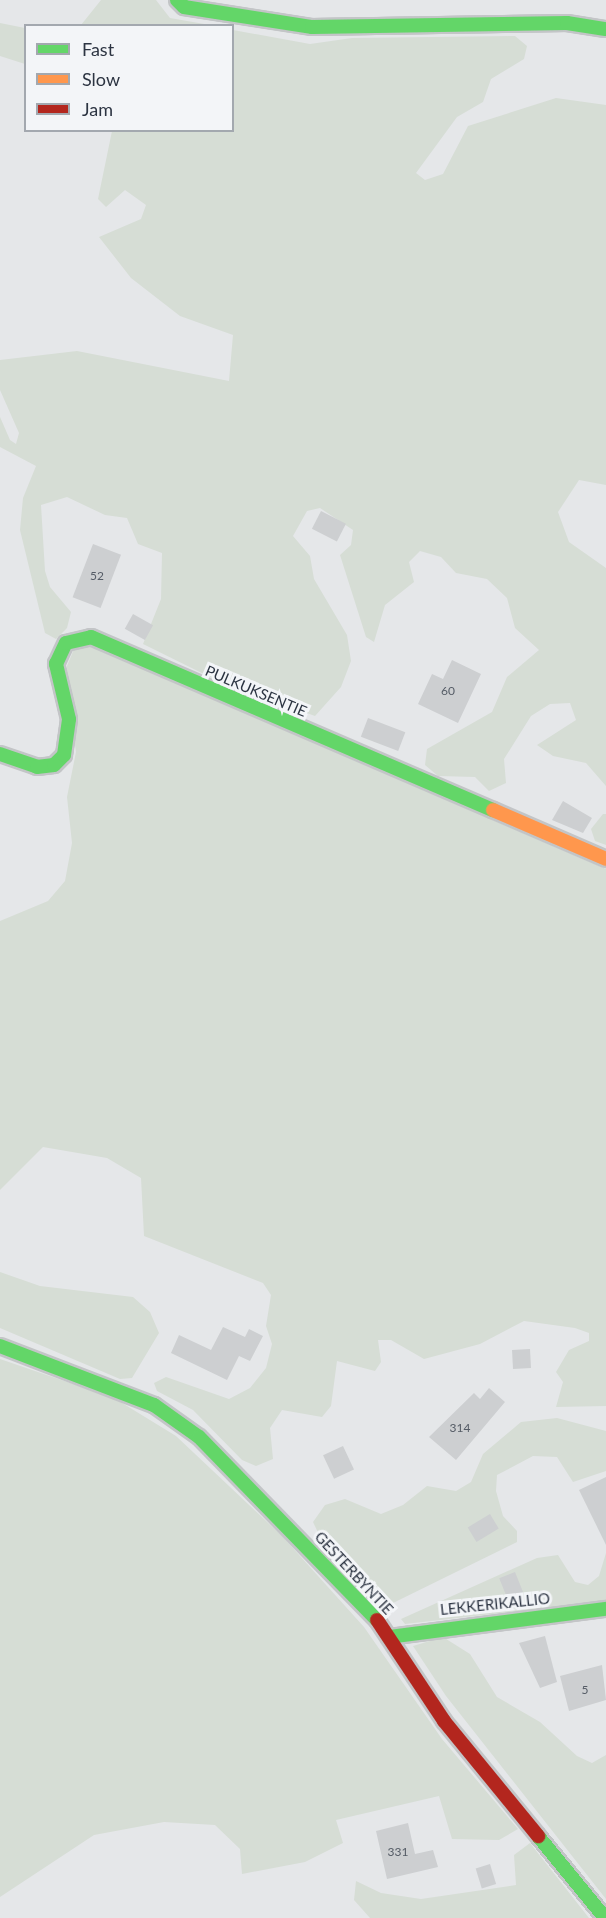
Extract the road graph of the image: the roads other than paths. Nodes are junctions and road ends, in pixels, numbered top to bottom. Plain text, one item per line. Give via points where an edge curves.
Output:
1 (177, 0) edge
2 (606, 29) edge
3 (0, 754) edge
4 (606, 859) edge
5 (0, 1346) edge
6 (606, 1609) edge
7 (389, 1637) junction
8 (605, 1918) edge

1 - 2 street via 184,7 312,27 567,23
3 - 4 street, PULKUKSENTIE via 37,768 54,765 64,754 69,719 56,664 66,643 91,637
5 - 7 street, GESTERBYNTIE via 154,1405 181,1422 361,1601
6 - 7 street, LEKKERIKALLIO
7 - 8 street, GESTERBYNTIE via 465,1748

